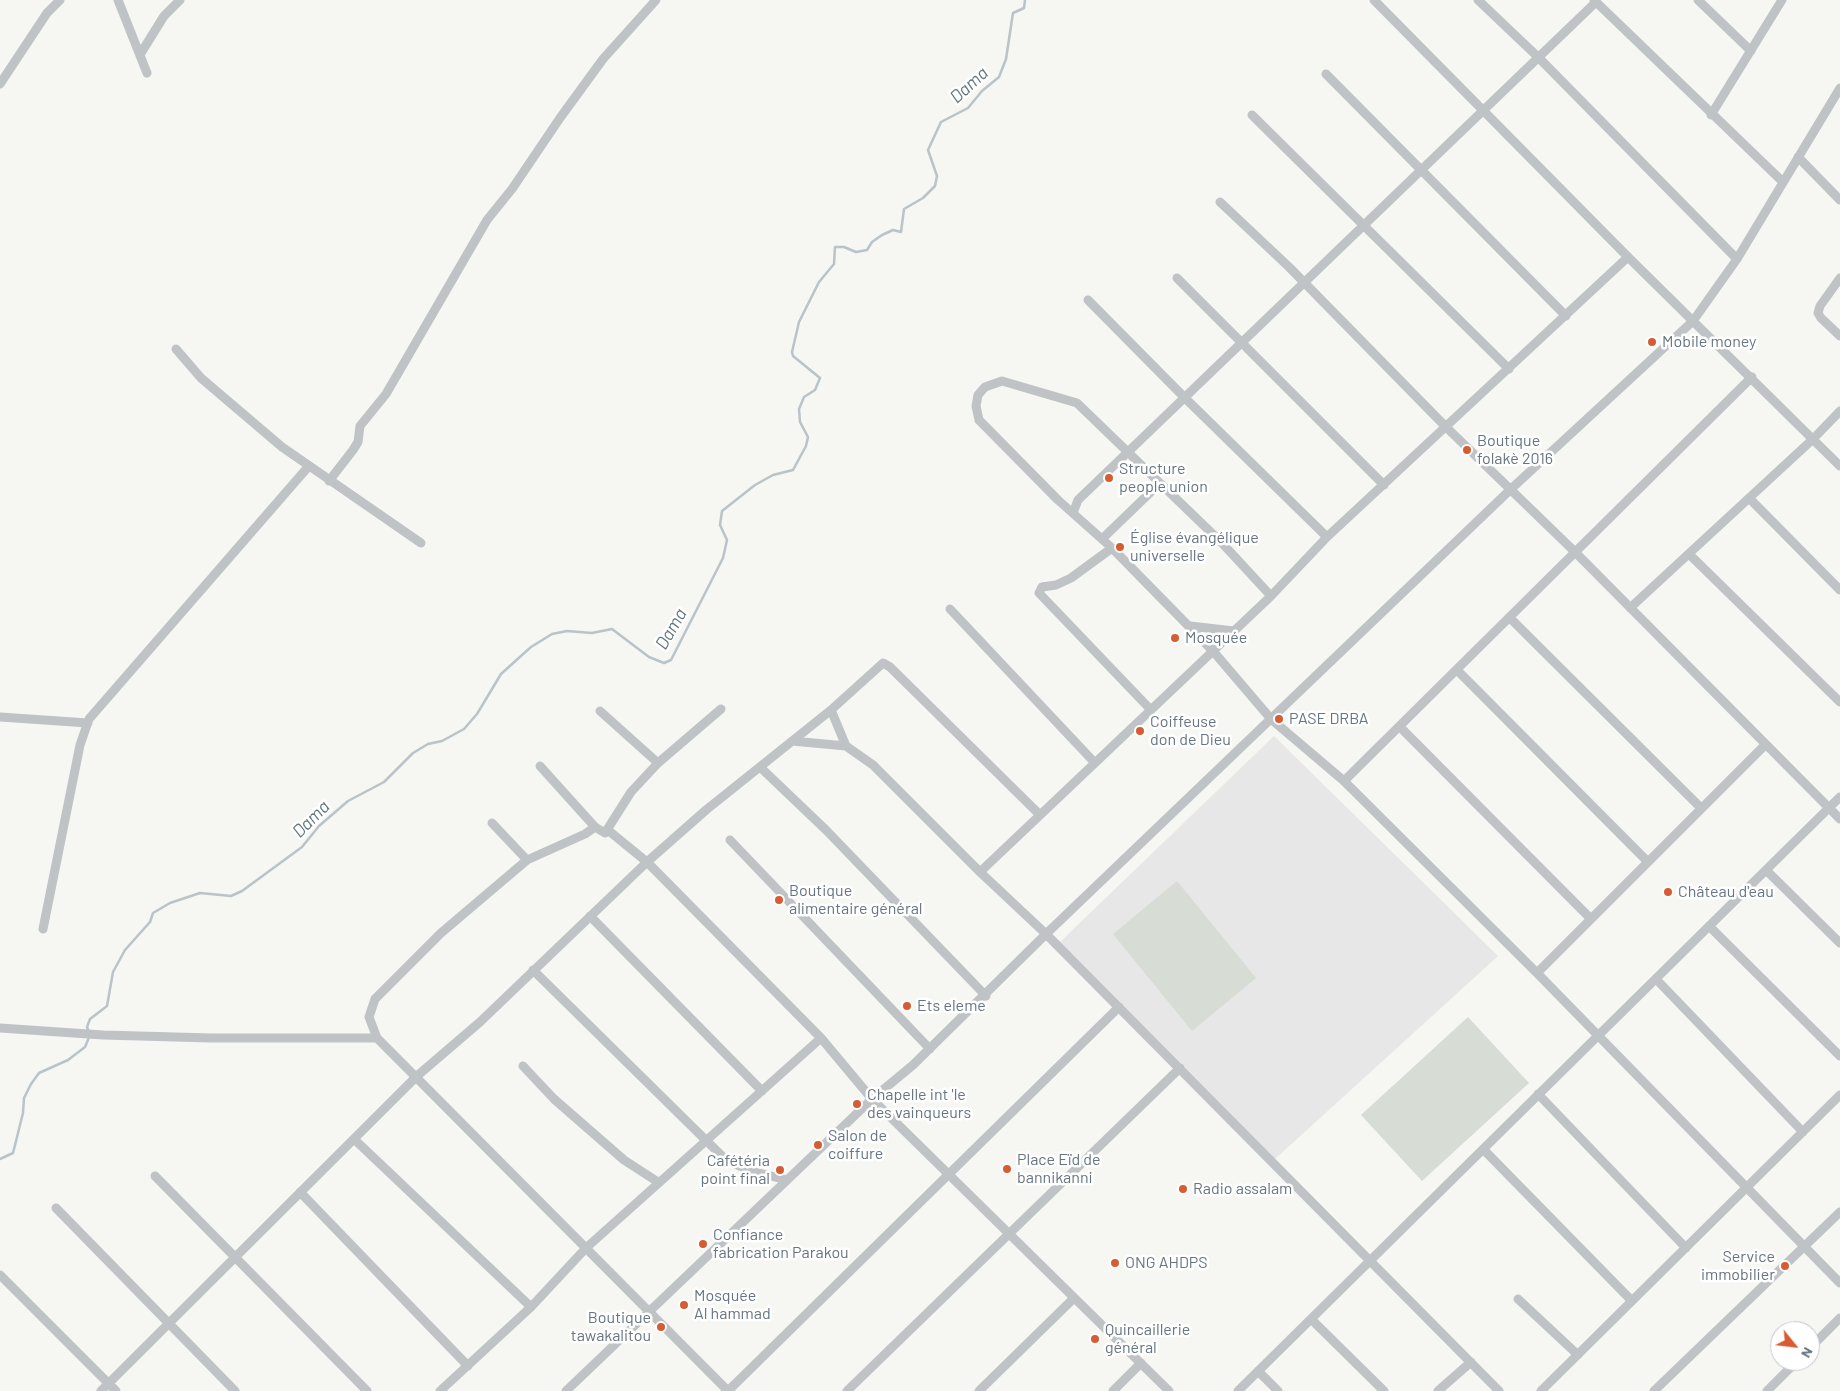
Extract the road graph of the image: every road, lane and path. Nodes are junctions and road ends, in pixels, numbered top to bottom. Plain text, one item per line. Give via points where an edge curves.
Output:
1 (60, 0) edge
2 (118, 0) edge
3 (180, 0) edge
4 (656, 0) edge
5 (1374, 0) edge
6 (1478, 0) edge
7 (1698, 0) edge
8 (1782, 0) edge
9 (1595, 1) edge
10 (1751, 51) junction
11 (141, 53) junction
12 (1538, 57) junction
13 (147, 73) dead end
14 (1326, 74) dead end
15 (0, 84) edge
16 (1840, 88) edge
17 (1484, 111) junction
18 (1252, 115) dead end
19 (1711, 115) junction
20 (1798, 158) junction
21 (1421, 169) junction
22 (1783, 182) junction
23 (1840, 200) edge
24 (1220, 202) dead end
25 (1365, 226) junction
26 (1628, 257) junction
27 (1737, 259) junction
28 (1177, 278) dead end
29 (1840, 278) edge
30 (1303, 284) junction
31 (1088, 300) dead end
32 (1566, 316) junction
33 (1693, 321) junction
34 (1840, 336) edge
35 (1243, 344) junction
36 (176, 349) dead end
37 (1509, 369) junction
38 (1752, 377) junction
39 (1184, 398) junction
40 (1840, 411) edge
41 (1446, 427) junction
42 (1813, 439) junction
43 (1129, 452) junction
44 (1840, 466) edge
45 (308, 467) junction
46 (329, 481) junction
47 (1159, 484) junction
48 (1384, 485) junction
49 (1511, 489) junction
50 (1749, 498) junction
51 (1073, 513) junction
52 (1327, 537) junction
53 (1102, 539) junction
54 (421, 543) dead end
55 (1112, 548) junction
56 (1574, 551) junction
57 (1689, 554) junction
58 (1840, 590) edge
59 (1271, 596) junction
60 (1630, 608) junction
61 (950, 609) dead end
62 (1510, 618) junction
63 (1190, 626) junction
64 (1234, 631) junction
65 (1213, 651) junction
66 (1457, 670) junction
67 (1840, 702) edge
68 (721, 709) dead end
69 (830, 710) junction
70 (1151, 710) junction
71 (600, 711) dead end
72 (0, 717) edge
73 (1271, 719) junction
74 (88, 724) junction
75 (1400, 727) junction
76 (792, 741) junction
77 (1765, 744) junction
78 (846, 746) junction
79 (658, 763) junction
80 (1095, 763) junction
81 (540, 766) dead end
82 (760, 767) junction
83 (1344, 781) junction
84 (1840, 797) edge
85 (1701, 808) junction
86 (1829, 808) junction
87 (1040, 815) junction
88 (1840, 819) edge
89 (492, 823) dead end
90 (595, 826) junction
91 (609, 831) junction
92 (730, 840) dead end
93 (527, 860) junction
94 (647, 862) junction
95 (1648, 862) junction
96 (1766, 870) junction
97 (980, 872) junction
98 (590, 916) junction
99 (1591, 919) junction
100 (1710, 926) junction
101 (43, 929) dead end
102 (1046, 934) junction
103 (1840, 943) edge
104 (534, 970) junction
105 (1537, 973) junction
106 (1656, 979) junction
107 (986, 996) junction
108 (1119, 1007) junction
109 (0, 1028) edge
110 (1598, 1035) junction
111 (377, 1038) junction
112 (821, 1038) junction
113 (930, 1050) junction
114 (1840, 1056) edge
115 (523, 1066) dead end
116 (1180, 1068) junction
117 (417, 1076) junction
118 (762, 1091) junction
119 (1538, 1094) junction
120 (1840, 1095) edge
121 (872, 1099) junction
122 (1803, 1132) junction
123 (354, 1139) junction
124 (706, 1140) junction
125 (1483, 1149) junction
126 (949, 1174) junction
127 (155, 1176) dead end
128 (787, 1180) junction
129 (658, 1182) junction
130 (1748, 1187) junction
131 (300, 1192) junction
132 (56, 1208) dead end
133 (1840, 1212) edge
134 (1009, 1233) junction
135 (1805, 1247) junction
136 (586, 1248) junction
137 (1686, 1248) junction
138 (236, 1257) junction
139 (1371, 1260) junction
140 (0, 1275) edge
141 (1840, 1283) edge
142 (1074, 1298) junction
143 (1518, 1299) dead end
144 (1632, 1301) junction
145 (531, 1307) junction
146 (649, 1312) junction
147 (1840, 1318) edge
148 (1311, 1319) junction
149 (169, 1323) junction
150 (1820, 1338) edge
151 (1578, 1355) junction
152 (1471, 1362) junction
153 (1141, 1363) junction
154 (468, 1366) junction
155 (1258, 1371) junction
156 (1787, 1371) edge
157 (108, 1384) junction
158 (101, 1391) edge
159 (116, 1391) edge
160 (235, 1391) edge
161 (367, 1391) edge
162 (440, 1391) edge
163 (566, 1391) edge
164 (728, 1391) edge
165 (847, 1391) edge
166 (979, 1391) edge
167 (1112, 1391) edge
168 (1169, 1391) edge
169 (1238, 1391) edge
170 (1278, 1391) edge
171 (1384, 1391) edge
172 (1438, 1391) edge
173 (1499, 1391) edge
174 (1541, 1391) edge
175 (1654, 1391) edge
176 (1767, 1391) edge

1 - 15 street via 47,13
2 - 11 street
3 - 11 street via 164,16
4 - 46 street via 603,59 488,220 386,394 360,426 358,442
5 - 17 street
6 - 12 street
7 - 10 street
8 - 10 street
9 - 12 street
9 - 19 street
10 - 19 street
11 - 13 street
12 - 17 street
12 - 27 street
14 - 21 street
16 - 20 street
17 - 21 street
17 - 26 street
18 - 25 street
19 - 22 street
20 - 22 street
20 - 23 street
21 - 25 street
21 - 32 street
22 - 27 street
24 - 30 street
25 - 30 street
25 - 37 street
26 - 32 street
26 - 33 street
27 - 33 street
28 - 35 street
29 - 34 street via 1818,313
30 - 35 street
30 - 41 street
31 - 39 street
32 - 37 street
33 - 38 street
33 - 49 street
35 - 39 street
35 - 48 street
36 - 45 street via 210,386
37 - 41 street
38 - 42 street
38 - 56 street
39 - 43 street
39 - 52 street
40 - 42 street
41 - 48 street
41 - 49 street
42 - 44 street
42 - 50 street
43 - 47 street
43 - 51 street via 1078,500
43 - 51 street via 1069,399 1002,381 985,387 978,395 979,420
45 - 46 street
45 - 74 street via 105,699
46 - 54 street
47 - 53 street
47 - 59 street via 1222,543
48 - 52 street
49 - 56 street
49 - 73 street
50 - 57 street
50 - 58 street
51 - 53 street
52 - 59 street
53 - 55 street
55 - 63 street
55 - 70 street via 1071,578 1042,587 1039,593
56 - 60 street
56 - 62 street
57 - 60 street
57 - 67 street
59 - 64 street
60 - 77 street
61 - 80 street
62 - 66 street
62 - 85 street
63 - 64 street
63 - 65 street
64 - 65 street
65 - 70 street
65 - 73 street
66 - 75 street
66 - 95 street
68 - 79 street
69 - 76 street
69 - 78 street
69 - 87 street via 882,663 887,663
70 - 80 street
71 - 79 street
72 - 74 street
73 - 83 street
73 - 102 street
74 - 101 street via 80,745
75 - 83 street
75 - 99 street
76 - 78 street
76 - 82 street
77 - 85 street
77 - 86 street
78 - 97 street via 873,765
79 - 91 street via 631,792
80 - 87 street
81 - 90 street
82 - 94 street
82 - 107 street via 826,830
83 - 105 street
84 - 86 street
85 - 95 street
86 - 88 street
86 - 96 street
87 - 97 street
89 - 93 street
90 - 91 street via 602,833
90 - 93 street via 585,834
91 - 94 street
92 - 113 street
93 - 111 street via 441,934 375,999 369,1017
94 - 98 street
94 - 112 street
95 - 99 street
96 - 100 street
96 - 103 street
97 - 102 street
98 - 104 street
98 - 118 street
99 - 105 street
100 - 106 street
100 - 114 street
102 - 107 street
102 - 108 street
104 - 117 street
104 - 124 street
105 - 110 street
106 - 110 street
106 - 122 street
107 - 113 street
108 - 116 street
108 - 126 street
109 - 111 street via 212,1038
110 - 119 street
110 - 130 street
111 - 117 street
112 - 118 street
112 - 121 street
113 - 121 street
115 - 129 street via 554,1099 624,1160
116 - 134 street
116 - 139 street
117 - 123 street
117 - 136 street
118 - 124 street
119 - 125 street
119 - 137 street
120 - 122 street
121 - 126 street
121 - 128 street
122 - 130 street
123 - 131 street
123 - 145 street
124 - 128 street via 727,1161
124 - 129 street
125 - 139 street
125 - 144 street
126 - 134 street
126 - 164 street
127 - 138 street
128 - 146 street
129 - 136 street
130 - 135 street
130 - 137 street
131 - 138 street
131 - 154 street
132 - 149 street
133 - 135 street
134 - 142 street
134 - 165 street
135 - 141 street
135 - 175 street
136 - 145 street
136 - 146 street
137 - 144 street
138 - 149 street
138 - 161 street
139 - 148 street
139 - 152 street
140 - 157 street
142 - 153 street
142 - 166 street
143 - 151 street
144 - 151 street
145 - 154 street
146 - 163 street
146 - 164 street
147 - 150 street
148 - 155 street
148 - 171 street
149 - 157 street
149 - 160 street
151 - 174 street
152 - 172 street
152 - 173 street
153 - 167 street
153 - 168 street
154 - 162 street
155 - 169 street
155 - 170 street
156 - 176 street
157 - 158 street
157 - 159 street

